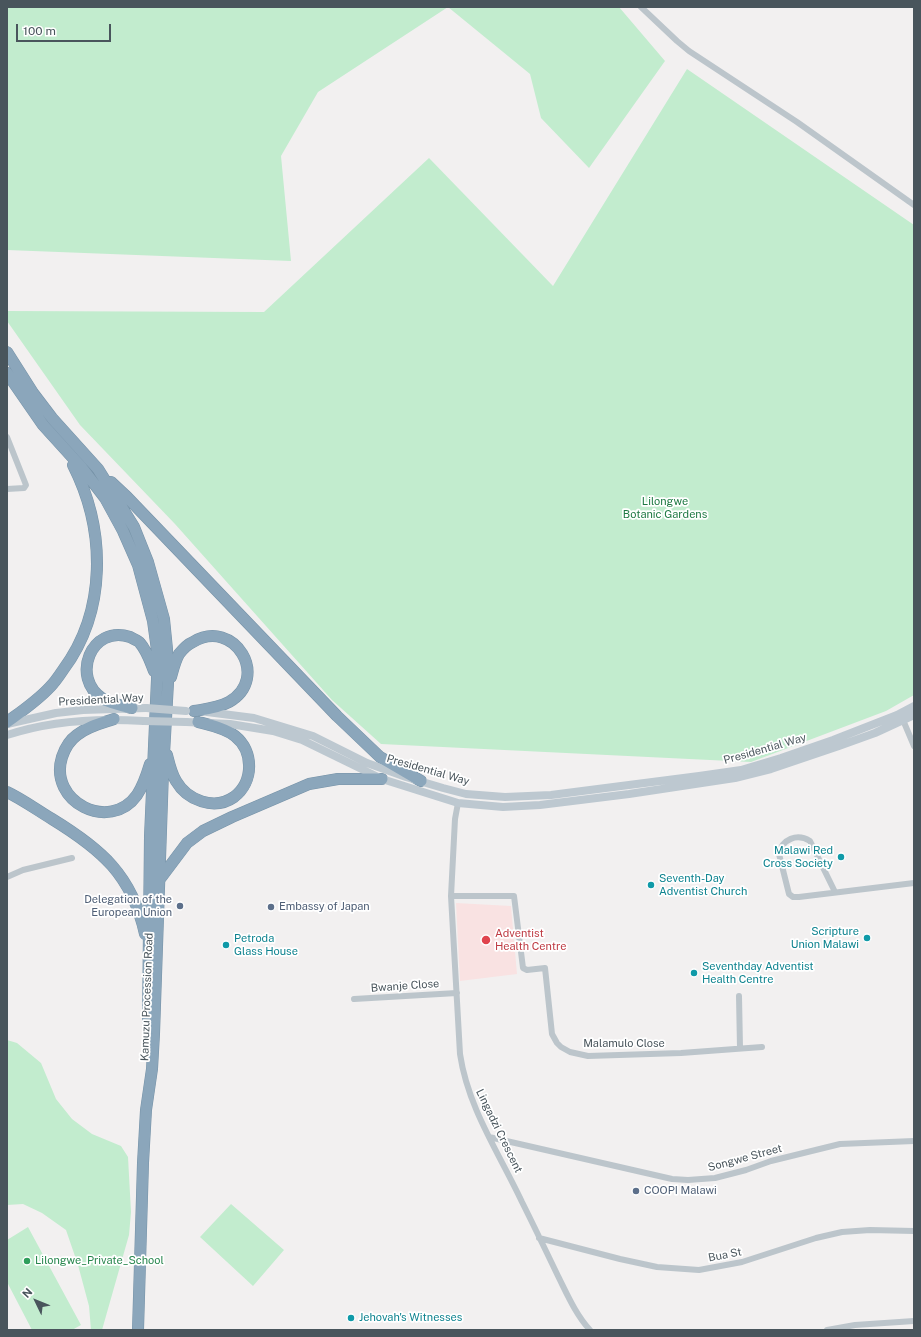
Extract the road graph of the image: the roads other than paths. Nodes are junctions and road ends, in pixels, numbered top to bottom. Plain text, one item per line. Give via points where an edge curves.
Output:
1 (641, 7) edge
2 (914, 205) edge
3 (7, 352) edge
4 (7, 373) edge
5 (7, 437) edge
6 (64, 448) junction
7 (98, 469) junction
8 (7, 489) edge
9 (157, 679) junction
10 (168, 683) junction
11 (914, 706) edge
12 (132, 708) junction
13 (190, 711) junction
14 (914, 715) edge
15 (114, 719) junction
16 (903, 720) junction
17 (198, 722) junction
18 (7, 723) edge
19 (8, 734) edge
20 (914, 746) edge
21 (159, 747) junction
22 (382, 779) junction
23 (421, 781) junction
24 (7, 792) edge
25 (458, 803) junction
26 (156, 837) junction
27 (72, 858) dead end
28 (7, 877) edge
29 (160, 879) junction
30 (914, 883) edge
31 (836, 892) junction
32 (451, 896) junction
33 (149, 952) junction
34 (457, 993) junction
35 (740, 996) dead end
36 (354, 999) dead end
37 (762, 1047) dead end
38 (740, 1048) junction
39 (146, 1114) junction
40 (489, 1137) junction
41 (914, 1141) edge
42 (914, 1231) edge
43 (539, 1238) junction
44 (914, 1321) edge
45 (138, 1330) edge
46 (590, 1330) edge
47 (827, 1330) edge

1 - 2 street via 689,51 797,122
3 - 7 highway via 33,394
4 - 6 highway via 43,425
5 - 8 street via 26,485 24,488
6 - 9 highway via 105,498 138,565 153,621
6 - 18 highway via 80,480 93,517 98,575 92,607 82,638 51,687
7 - 10 highway via 134,527 148,562 164,619
7 - 23 highway via 337,716 380,757
9 - 12 highway via 147,654 134,639 117,635 108,637 92,650 86,668 87,677 96,694 113,703
9 - 21 highway
10 - 13 highway via 180,654 188,644 207,635 219,636 238,646 248,666 244,688 229,702 214,708
10 - 21 highway
11 - 23 main road, Presidential Way via 833,740 740,770 551,796 505,797 466,794
12 - 13 main road, Presidential Way, bridge
12 - 18 main road, Presidential Way via 83,710
13 - 23 main road, Presidential Way via 254,718 312,736 368,763
14 - 16 main road, Presidential Way
15 - 17 main road, Presidential Way, bridge
15 - 19 main road, Presidential Way via 58,722
15 - 21 highway via 77,734 70,742 60,764 63,786 74,801 84,808 106,812 118,810 128,804 137,795
16 - 20 street
16 - 25 main road, Presidential Way via 806,758 735,778 540,805 503,807
17 - 21 highway via 234,734 246,750 250,769 248,778 233,798 213,803 203,802 188,795 175,781
17 - 22 main road, Presidential Way via 273,731 302,740
21 - 26 highway
22 - 25 main road, Presidential Way
22 - 29 highway via 338,779 309,784 232,817 203,831 187,843
24 - 33 highway via 69,829 114,866 129,889 142,921
25 - 32 street, Lingadzi Crescent
26 - 29 highway, Kamuzu Procession Road
26 - 33 highway, Kamuzu Procession Road
27 - 28 street via 23,870
29 - 39 highway, Kamuzu Procession Road via 152,1069
30 - 31 street
31 - 31 street via 799,897 789,894 780,854 786,841 797,837 810,841
32 - 34 street, Lingadzi Crescent
32 - 38 street, Malamulo Close via 514,896 523,968 545,968 552,1034 561,1047 570,1052 588,1056 666,1054
33 - 39 highway, Kamuzu Procession Road via 144,1094
34 - 36 street, Bwanje Close
34 - 40 street, Lingadzi Crescent via 463,1073
35 - 38 street
37 - 38 street, Malamulo Close
39 - 45 highway, Kamuzu Procession Road via 142,1163
40 - 41 street, Songwe Street via 672,1179 688,1180 715,1178 840,1144
40 - 43 street, Lingadzi Crescent
42 - 43 street, Bua St via 842,1232 742,1262 700,1270 657,1267
43 - 46 street, Lingadzi Crescent via 578,1314
44 - 47 street via 855,1325

